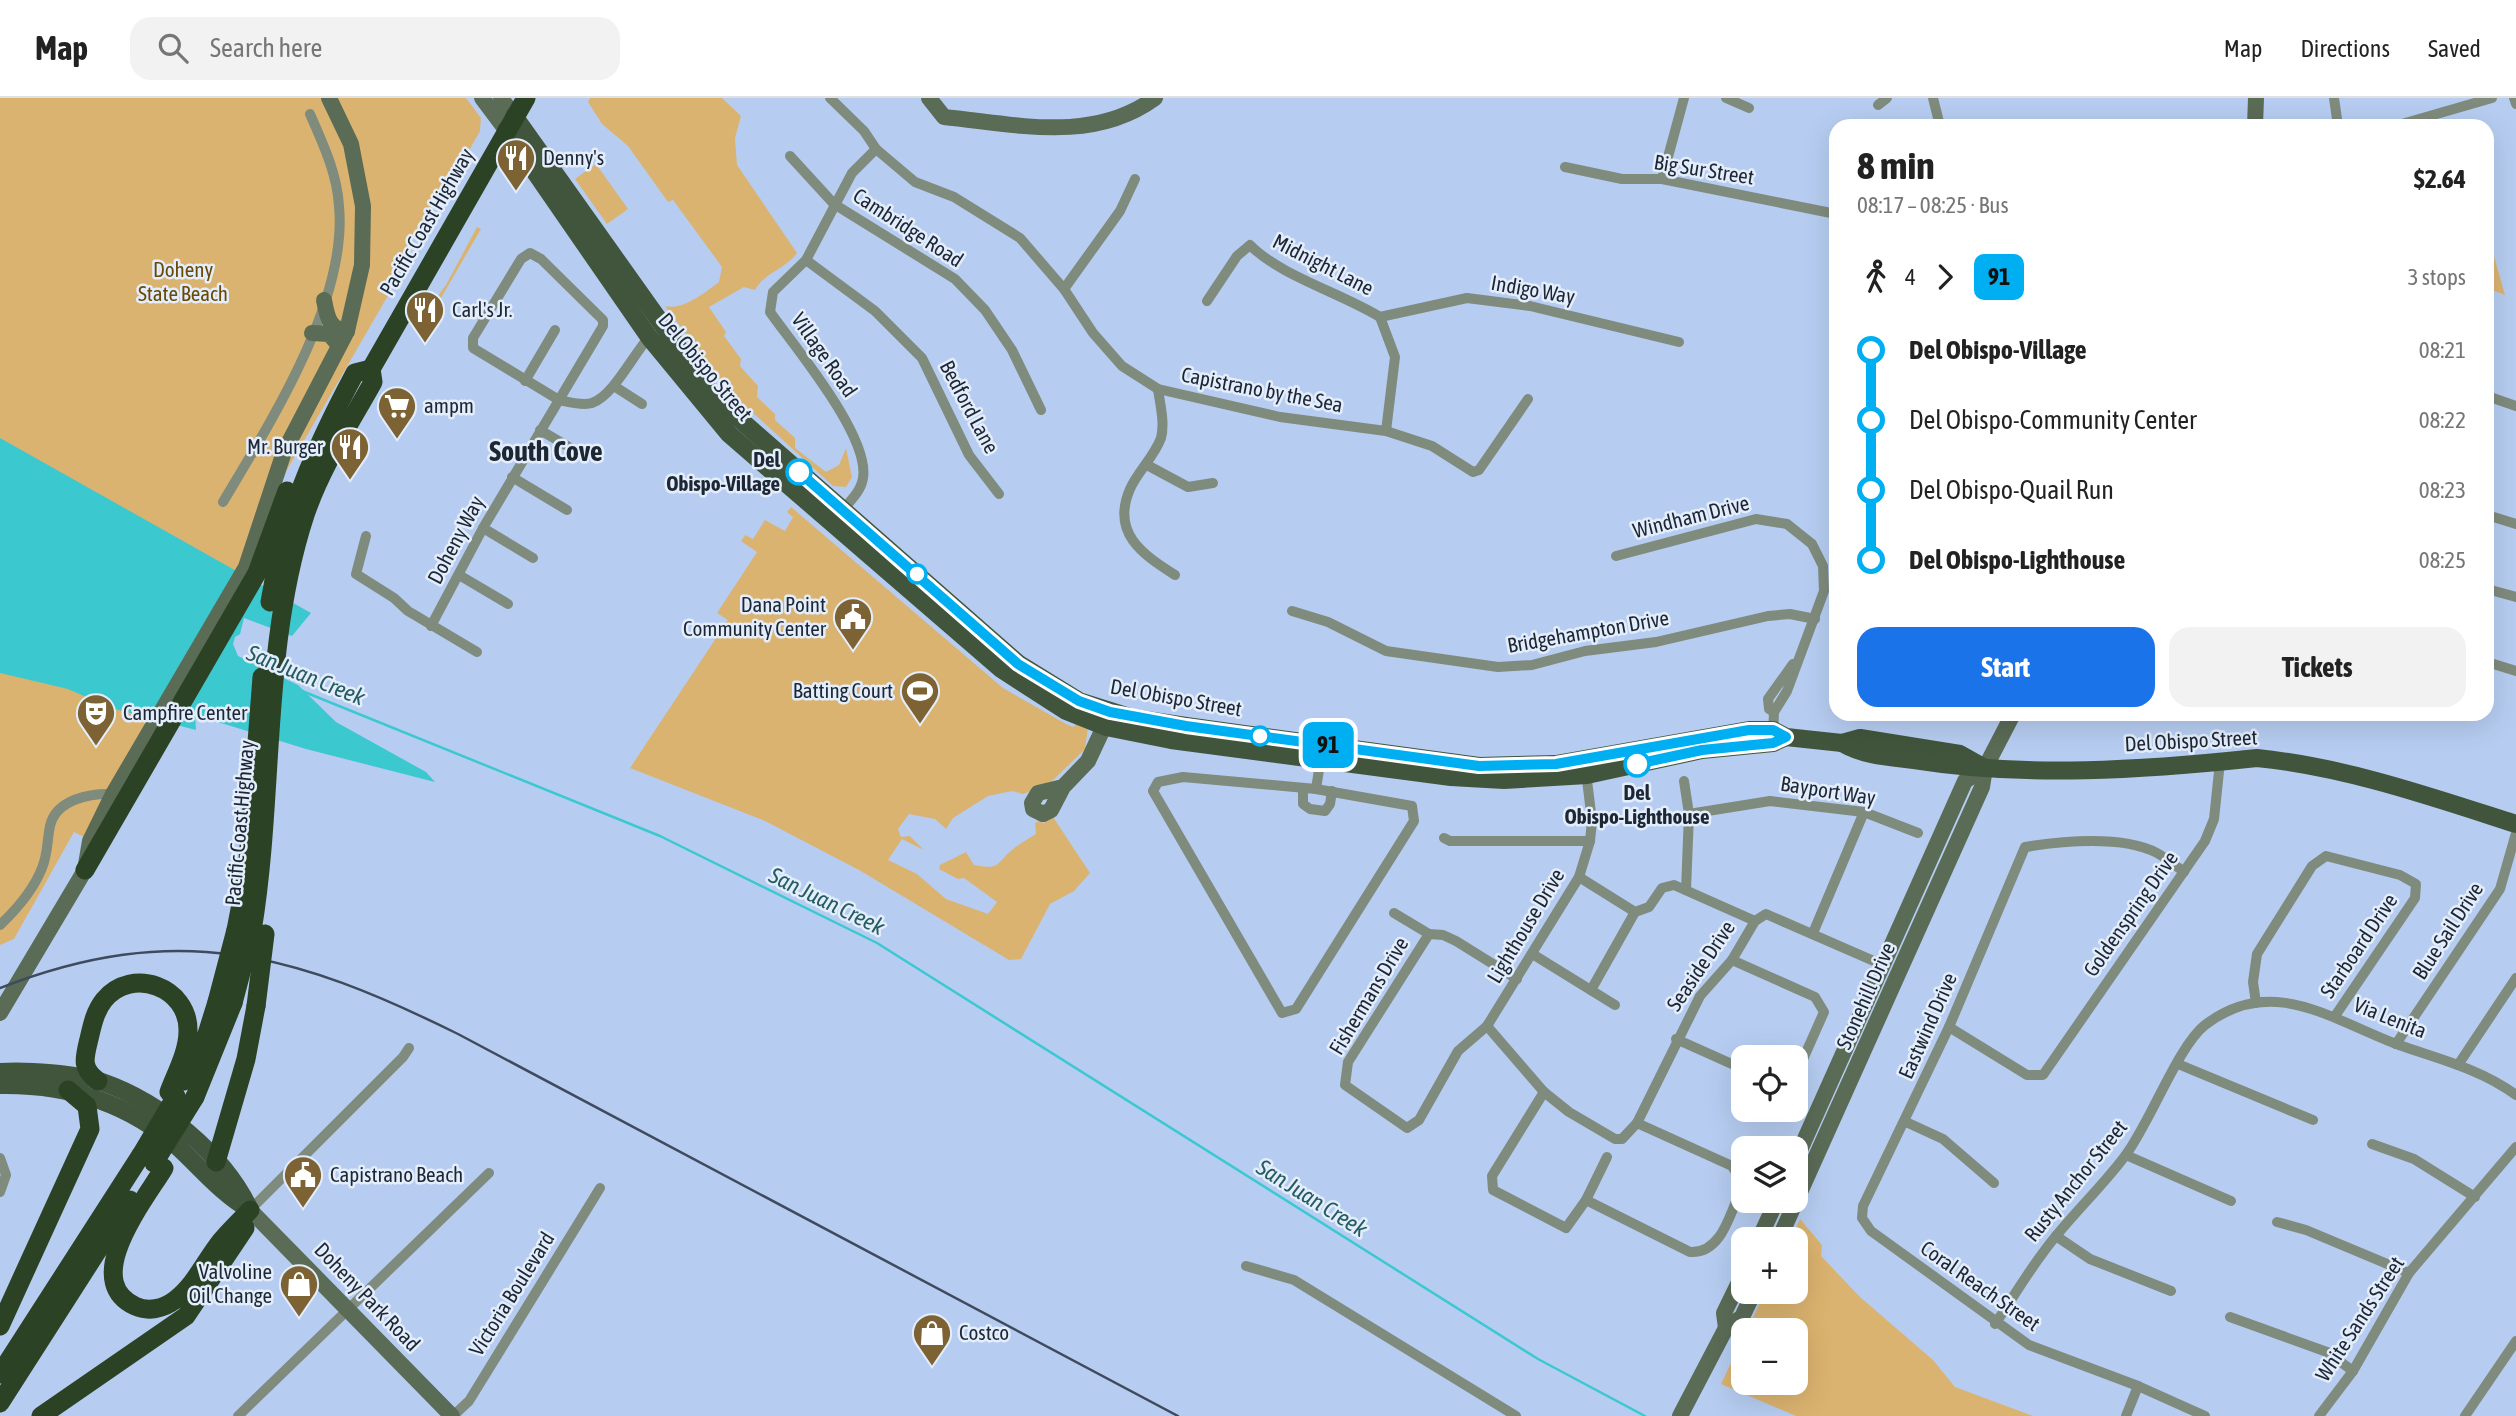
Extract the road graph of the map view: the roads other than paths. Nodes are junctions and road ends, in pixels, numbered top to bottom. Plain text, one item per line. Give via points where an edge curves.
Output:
1 (321, 98) edge
2 (329, 98) edge
3 (335, 98) edge
4 (482, 98) edge
5 (501, 98) edge
6 (526, 98) edge
7 (830, 98) edge
8 (929, 98) edge
9 (1684, 98) edge
10 (1726, 98) edge
11 (1933, 98) edge
12 (2256, 98) edge
13 (2334, 98) edge
14 (2491, 98) edge
15 (2514, 98) edge
16 (1151, 99) edge
17 (2516, 104) edge
18 (1749, 108) dead end
19 (310, 114) dead end
20 (1938, 119) edge
21 (2255, 119) edge
22 (2337, 119) edge
23 (2419, 119) edge
24 (510, 123) junction
25 (876, 149) junction
26 (351, 155) junction
27 (790, 156) dead end
28 (1565, 167) dead end
29 (1135, 179) dead end
30 (1662, 179) junction
31 (834, 204) junction
32 (1829, 213) edge
33 (806, 260) junction
34 (1063, 289) junction
35 (324, 300) junction
36 (1207, 300) dead end
37 (1380, 317) junction
38 (555, 330) dead end
39 (347, 331) junction
40 (312, 333) junction
41 (649, 337) junction
42 (1679, 342) dead end
43 (340, 347) junction
44 (371, 369) junction
45 (525, 381) junction
46 (614, 386) junction
47 (1158, 389) junction
48 (2494, 398) edge
49 (1528, 399) dead end
50 (559, 400) junction
51 (642, 404) dead end
52 (2516, 405) edge
53 (1041, 410) dead end
54 (540, 430) junction
55 (1386, 430) junction
56 (586, 457) dead end
57 (1147, 465) junction
58 (512, 477) junction
59 (1213, 483) dead end
60 (999, 494) dead end
61 (223, 502) dead end
62 (567, 510) dead end
63 (838, 515) junction
64 (2494, 517) edge
65 (2516, 524) edge
66 (483, 528) junction
67 (366, 536) dead end
68 (1616, 556) dead end
69 (533, 558) dead end
70 (459, 575) junction
71 (1175, 575) dead end
72 (266, 577) junction
73 (2494, 591) edge
74 (2516, 597) edge
75 (508, 604) dead end
76 (1292, 611) dead end
77 (1815, 619) junction
78 (431, 626) junction
79 (477, 652) dead end
80 (2494, 664) edge
81 (2516, 671) edge
82 (1108, 719) junction
83 (2010, 721) edge
84 (1777, 731) junction
85 (155, 736) junction
86 (1322, 751) junction
87 (2220, 762) junction
88 (1584, 768) junction
89 (1985, 768) junction
90 (1684, 781) dead end
91 (1063, 787) dead end
92 (1303, 788) junction
93 (1316, 789) junction
94 (1332, 791) junction
95 (265, 792) junction
96 (113, 794) junction
97 (1864, 812) junction
98 (1689, 814) junction
99 (2516, 824) edge
100 (1918, 832) dead end
101 (2516, 832) edge
102 (1444, 838) dead end
103 (1590, 841) junction
104 (85, 870) junction
105 (2184, 872) junction
106 (1579, 877) junction
107 (1686, 890) junction
108 (1635, 912) junction
109 (1394, 913) dead end
110 (1755, 921) junction
111 (0, 925) edge
112 (251, 932) junction
113 (1812, 933) junction
114 (1429, 934) junction
115 (1534, 955) junction
116 (1732, 960) junction
117 (1883, 965) junction
118 (2516, 978) edge
119 (1517, 979) junction
120 (1591, 990) junction
121 (1891, 992) junction
122 (2256, 1003) junction
123 (2243, 1004) joint
124 (1615, 1005) dead end
125 (0, 1013) edge
126 (2335, 1016) junction
127 (1487, 1026) junction
128 (1949, 1027) junction
129 (1676, 1039) junction
130 (2396, 1044) junction
131 (409, 1048) dead end
132 (1808, 1049) edge
133 (1731, 1064) edge
134 (2178, 1064) junction
135 (2458, 1065) junction
136 (0, 1072) edge
137 (98, 1081) junction
138 (0, 1085) edge
139 (68, 1090) junction
140 (1544, 1092) junction
141 (180, 1095) junction
142 (2516, 1095) edge
143 (1372, 1107) joint
144 (2313, 1120) dead end
145 (1906, 1122) junction
146 (1637, 1123) junction
147 (1806, 1136) edge
148 (2372, 1144) dead end
149 (2516, 1147) edge
150 (2126, 1155) junction
151 (1, 1157) edge
152 (1607, 1157) dead end
153 (151, 1159) junction
154 (216, 1162) junction
155 (489, 1172) dead end
156 (1994, 1183) dead end
157 (600, 1188) dead end
158 (0, 1192) edge
159 (2475, 1197) junction
160 (1586, 1200) junction
161 (2231, 1201) dead end
162 (250, 1210) junction
163 (1862, 1217) joint
164 (2277, 1222) dead end
165 (1784, 1227) edge
166 (2056, 1236) junction
167 (1246, 1266) dead end
168 (2409, 1273) junction
169 (2171, 1291) dead end
170 (1731, 1299) edge
171 (1748, 1304) edge
172 (348, 1310) junction
173 (2230, 1317) dead end
174 (1995, 1324) junction
175 (0, 1326) edge
176 (1726, 1328) junction
177 (2516, 1341) edge
178 (2353, 1371) junction
179 (0, 1374) edge
180 (2138, 1386) junction
181 (0, 1403) edge
182 (41, 1416) edge
183 (239, 1416) edge
184 (452, 1416) edge
185 (1516, 1416) edge
186 (1680, 1416) edge
187 (2126, 1416) edge
188 (2205, 1416) edge
189 (2319, 1416) edge
190 (2465, 1416) edge

1 - 26 main road via 344,150
2 - 26 main road via 351,144
3 - 26 main road via 353,138
4 - 24 main road
5 - 24 main road
6 - 24 highway, Pacific Coast Highway
7 - 25 street, Capistrano by the Sea
8 - 16 main road via 944,117 1073,129 1109,121
9 - 30 street
10 - 18 street
11 - 20 street
12 - 21 main road
13 - 22 street
14 - 23 street
15 - 17 street
19 - 35 street via 326,152 339,204 339,244
24 - 41 main road, Del Obispo Street
24 - 44 highway, Pacific Coast Highway
24 - 63 main road, Del Obispo Street via 713,396
25 - 31 street, Village Road via 852,173
25 - 34 street, Capistrano by the Sea via 915,182 954,197 1020,238
26 - 39 main road via 363,206 364,244 358,295
27 - 31 street, Cambridge Road
28 - 30 street, Big Sur Street via 1622,180
29 - 34 street via 1120,211
30 - 32 street, Big Sur Street
31 - 33 street, Village Road
31 - 53 street, Cambridge Road via 955,279 985,310 1012,350
33 - 60 street, Bedford Lane via 875,311 922,358 970,455
33 - 63 street, Village Road via 773,292 770,312 854,437 864,474 861,488
34 - 47 street, Capistrano by the Sea via 1122,366
35 - 39 main road via 331,325
35 - 40 street
36 - 37 street, Midnight Lane via 1250,245 1262,257
37 - 42 street, Indigo Way via 1467,298 1530,306
37 - 55 street via 1395,357
38 - 45 street
39 - 43 main road
40 - 43 main road via 329,334
40 - 61 street via 285,395
41 - 46 street, Doheny Way
41 - 63 main road, Del Obispo Street via 729,434
43 - 72 main road via 284,452
44 - 72 highway, Pacific Coast Highway via 373,382
44 - 72 highway, Pacific Coast Highway via 355,373 324,431 302,457
45 - 50 street, Doheny Way
45 - 50 street, Doheny Way via 473,348 473,338 521,259 530,253 603,320
46 - 50 street, Doheny Way via 590,404
46 - 51 street
47 - 55 street, Capistrano by the Sea via 1279,417
47 - 57 street via 1163,427
48 - 52 street
49 - 55 street, Capistrano by the Sea via 1479,470 1473,472 1432,446
50 - 54 street, Doheny Way
54 - 56 street
54 - 58 street, Doheny Way
57 - 59 street via 1188,487
57 - 71 street via 1130,489 1125,516 1133,544
58 - 62 street
58 - 66 street, Doheny Way
63 - 82 main road, Del Obispo Street via 1000,669 1043,698
64 - 65 street
66 - 69 street
66 - 70 street, Doheny Way
67 - 78 street via 356,573
68 - 77 street, Windham Drive via 1744,521 1777,521 1805,536 1819,554 1824,591
70 - 75 street
70 - 78 street, Doheny Way
72 - 85 highway
72 - 95 highway, Pacific Coast Highway
72 - 95 highway, Pacific Coast Highway via 274,684
73 - 74 street
76 - 77 street, Bridgehampton Drive via 1328,622 1386,650 1498,667 1656,642 1768,615
77 - 84 street, Windham Drive via 1797,660 1768,699
78 - 79 street
80 - 81 street
82 - 86 main road, Del Obispo Street via 1171,740
82 - 91 main road via 1088,761
83 - 89 main road, Stonehill Drive
84 - 88 main road, Del Obispo Street via 1727,732
84 - 89 main road, Del Obispo Street via 1842,743 1858,752
85 - 96 main road
85 - 104 highway
86 - 88 main road, Del Obispo Street via 1479,779 1525,780
86 - 93 street
87 - 89 main road, Del Obispo Street via 2068,771
87 - 99 main road, Del Obispo Street via 2257,758 2315,767 2424,794
87 - 105 street, Goldenspring Drive via 2214,819
88 - 103 street, Lighthouse Drive via 1592,821
89 - 117 main road, Stonehill Drive via 1965,781
89 - 121 main road, Stonehill Drive via 1982,787
90 - 98 street
92 - 93 street
92 - 94 street via 1304,804 1325,811
92 - 94 street via 1183,776 1158,782 1153,791 1282,1013 1296,1009 1414,821 1412,806
93 - 94 street
95 - 112 highway
95 - 112 highway, Pacific Coast Highway via 247,873
96 - 104 main road via 90,841
96 - 111 street via 82,797 57,813 37,878
97 - 98 street, Bayport Way via 1770,801
97 - 100 street, Bayport Way
97 - 113 street
98 - 107 street
101 - 130 street, Blue Sail Drive via 2500,888
102 - 103 street
103 - 106 street, Lighthouse Drive
104 - 125 main road
105 - 128 street, Goldenspring Drive via 2043,1075 2027,1075
105 - 128 street, Eastwind Drive via 2155,852 2129,844 2058,841 2025,847
106 - 108 street
106 - 115 street, Lighthouse Drive
107 - 108 street via 1674,885 1662,888 1650,907
107 - 110 street
108 - 120 street
109 - 114 street
110 - 113 street, Seaside Drive via 1766,914
110 - 116 street, Seaside Drive
112 - 141 highway, Pacific Coast Highway, bridge via 225,1002
112 - 154 highway, bridge via 256,1006
113 - 117 street, Seaside Drive
114 - 119 street via 1456,941
114 - 143 street, Fishermans Drive via 1348,1062 1345,1085
115 - 119 street, Lighthouse Drive
115 - 120 street
116 - 129 street, Seaside Drive via 1700,996
116 - 132 street via 1815,997 1824,1012
117 - 121 main road
117 - 147 main road, Stonehill Drive
118 - 135 street
119 - 127 street, Lighthouse Drive
120 - 124 street
121 - 165 main road, Stonehill Drive
122 - 123 street, Via Lenita
122 - 126 street, Via Lenita via 2305,1004
122 - 126 street, Starboard Drive via 2257,954 2312,866 2326,856 2400,875 2416,884 2415,898
123 - 134 street, Rusty Anchor Street via 2203,1026
126 - 130 street, Via Lenita
127 - 140 street
127 - 143 street, Lighthouse Drive via 1458,1051 1419,1120 1407,1128
128 - 145 street, Eastwind Drive
129 - 133 street
129 - 146 street, Seaside Drive
130 - 135 street, Via Lenita
131 - 162 street
134 - 144 street
134 - 150 street, Rusty Anchor Street
135 - 142 street, Via Lenita
136 - 137 main road, Doheny Park Road
137 - 141 highway via 87,1071 84,1060 99,1007 114,990 143,983 165,989 186,1014
137 - 154 main road, Doheny Park Road via 156,1110
138 - 139 main road, Doheny Park Road
139 - 162 main road, Doheny Park Road via 101,1100 142,1121 176,1146 229,1198
139 - 175 highway via 87,1106 90,1129
140 - 146 street via 1615,1139 1627,1136
140 - 160 street via 1491,1185 1497,1193 1559,1227 1567,1228
141 - 153 highway, Pacific Coast Highway, bridge
141 - 153 highway, bridge
145 - 156 street via 1943,1139
145 - 163 street, Eastwind Drive via 1863,1206
146 - 160 street via 1732,1166 1743,1184 1716,1245 1703,1253 1690,1252
148 - 159 street via 2414,1159
149 - 159 street, White Sands Street
150 - 161 street
150 - 166 street, Rusty Anchor Street
151 - 158 street via 6,1175
152 - 160 street
153 - 162 highway via 114,1258 111,1278 131,1304 152,1310 174,1301
153 - 179 highway, Pacific Coast Highway
153 - 181 highway, Pacific Coast Highway
154 - 162 main road, Doheny Park Road via 240,1187
155 - 172 street
157 - 184 street, Victoria Boulevard via 469,1401
159 - 168 street, White Sands Street
162 - 172 main road, Doheny Park Road
162 - 182 highway via 244,1232 186,1316
163 - 174 street, Coral Reach Street via 1871,1231
164 - 168 street
166 - 169 street via 2090,1259
166 - 174 street, Rusty Anchor Street
167 - 185 street via 1294,1280
168 - 178 street, White Sands Street
170 - 176 main road via 1724,1313
171 - 176 main road via 1742,1317
172 - 183 street
172 - 184 main road, Doheny Park Road
173 - 178 street via 2328,1352
174 - 180 street, Coral Reach Street via 2029,1345
176 - 186 main road
177 - 190 street
178 - 189 street, White Sands Street
180 - 187 street
180 - 188 street, Coral Reach Street

